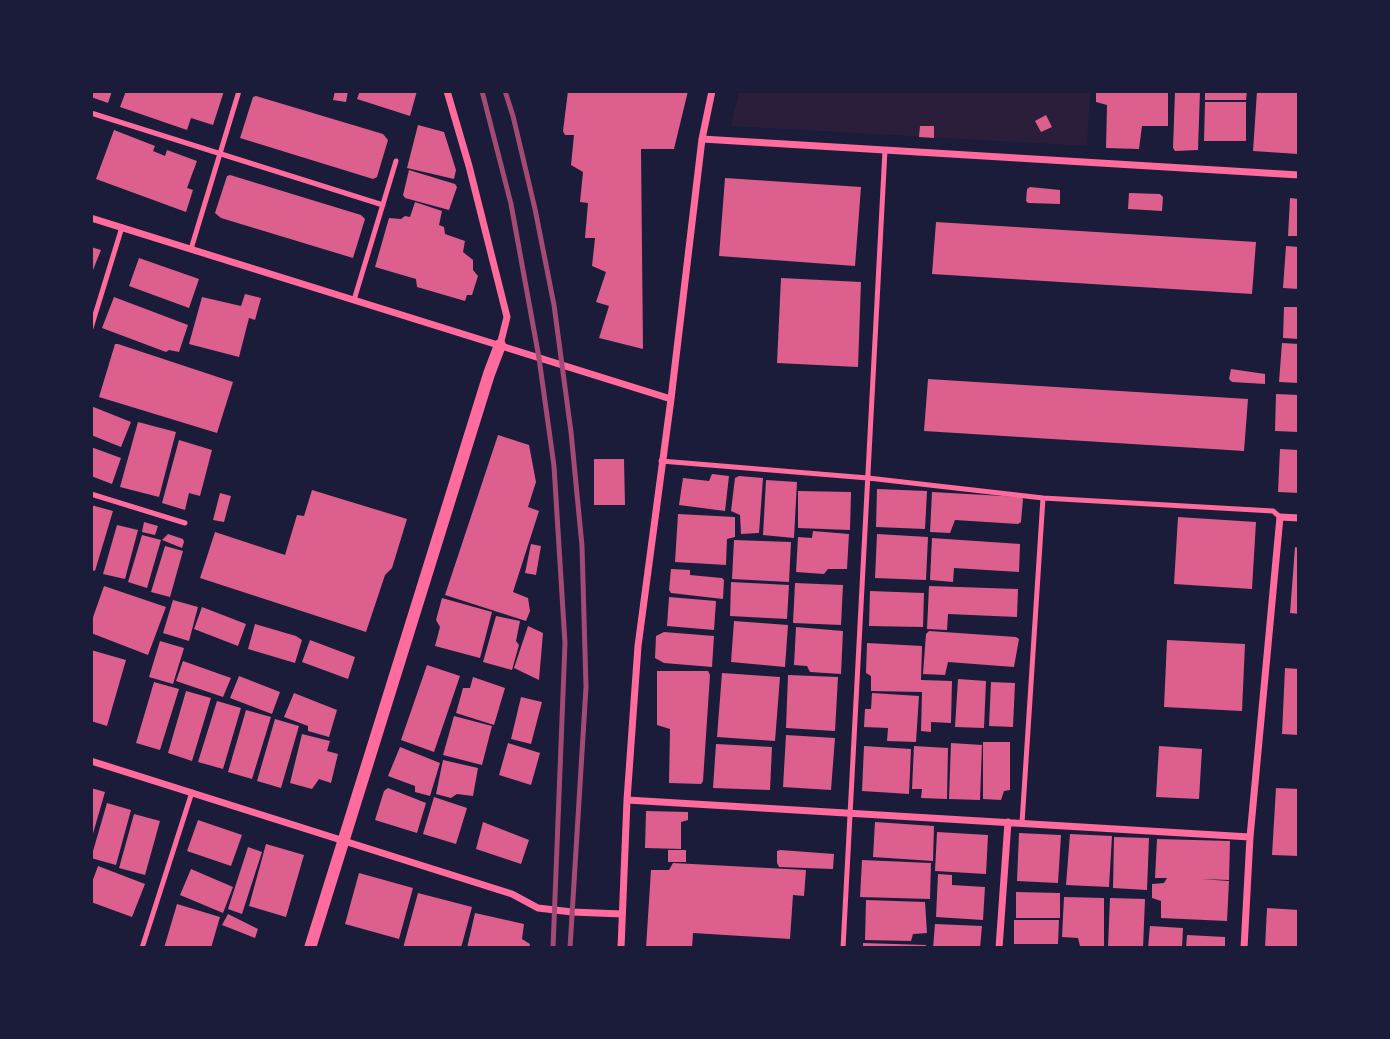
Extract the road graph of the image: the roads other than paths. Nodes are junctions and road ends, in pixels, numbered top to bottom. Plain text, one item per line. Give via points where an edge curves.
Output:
1 (239, 91) edge
2 (447, 91) edge
3 (712, 91) edge
4 (91, 113) edge
5 (702, 139) junction
6 (885, 149) junction
7 (219, 153) junction
8 (396, 161) dead end
9 (1299, 175) edge
10 (383, 205) junction
11 (91, 218) edge
12 (122, 227) junction
13 (191, 249) junction
14 (354, 300) junction
15 (91, 328) edge
16 (500, 345) junction
17 (671, 399) junction
18 (662, 461) junction
19 (868, 478) junction
20 (91, 494) edge
21 (1043, 498) junction
22 (1280, 517) junction
23 (1299, 518) edge
24 (185, 523) dead end
25 (91, 761) edge
26 (192, 792) junction
27 (627, 800) junction
28 (850, 813) junction
29 (1008, 822) junction
30 (1023, 822) junction
31 (1250, 837) junction
32 (343, 839) junction
33 (622, 914) junction
34 (142, 948) edge
35 (310, 948) edge
36 (621, 948) edge
37 (843, 948) edge
38 (999, 948) edge
39 (1244, 948) edge

1 - 7 lane
2 - 16 street via 507,317
3 - 5 street
4 - 7 lane
5 - 6 street
5 - 17 street
6 - 9 street
6 - 19 lane
7 - 10 lane
7 - 13 lane
8 - 10 lane
10 - 14 lane
11 - 12 street
12 - 13 street
12 - 15 lane
13 - 14 street
14 - 16 street
16 - 17 street
16 - 32 street
17 - 18 street
18 - 19 lane
18 - 27 street via 638,646
19 - 21 lane
19 - 28 lane
20 - 24 lane
21 - 22 lane via 1273,511
21 - 30 lane
22 - 23 street
22 - 31 street
25 - 26 street
26 - 32 street
26 - 34 lane
27 - 28 street
27 - 33 street
28 - 29 street
28 - 37 lane
29 - 30 street
29 - 38 street
30 - 31 street
31 - 39 street
32 - 33 street via 512,894 538,908
32 - 35 street
33 - 36 street

